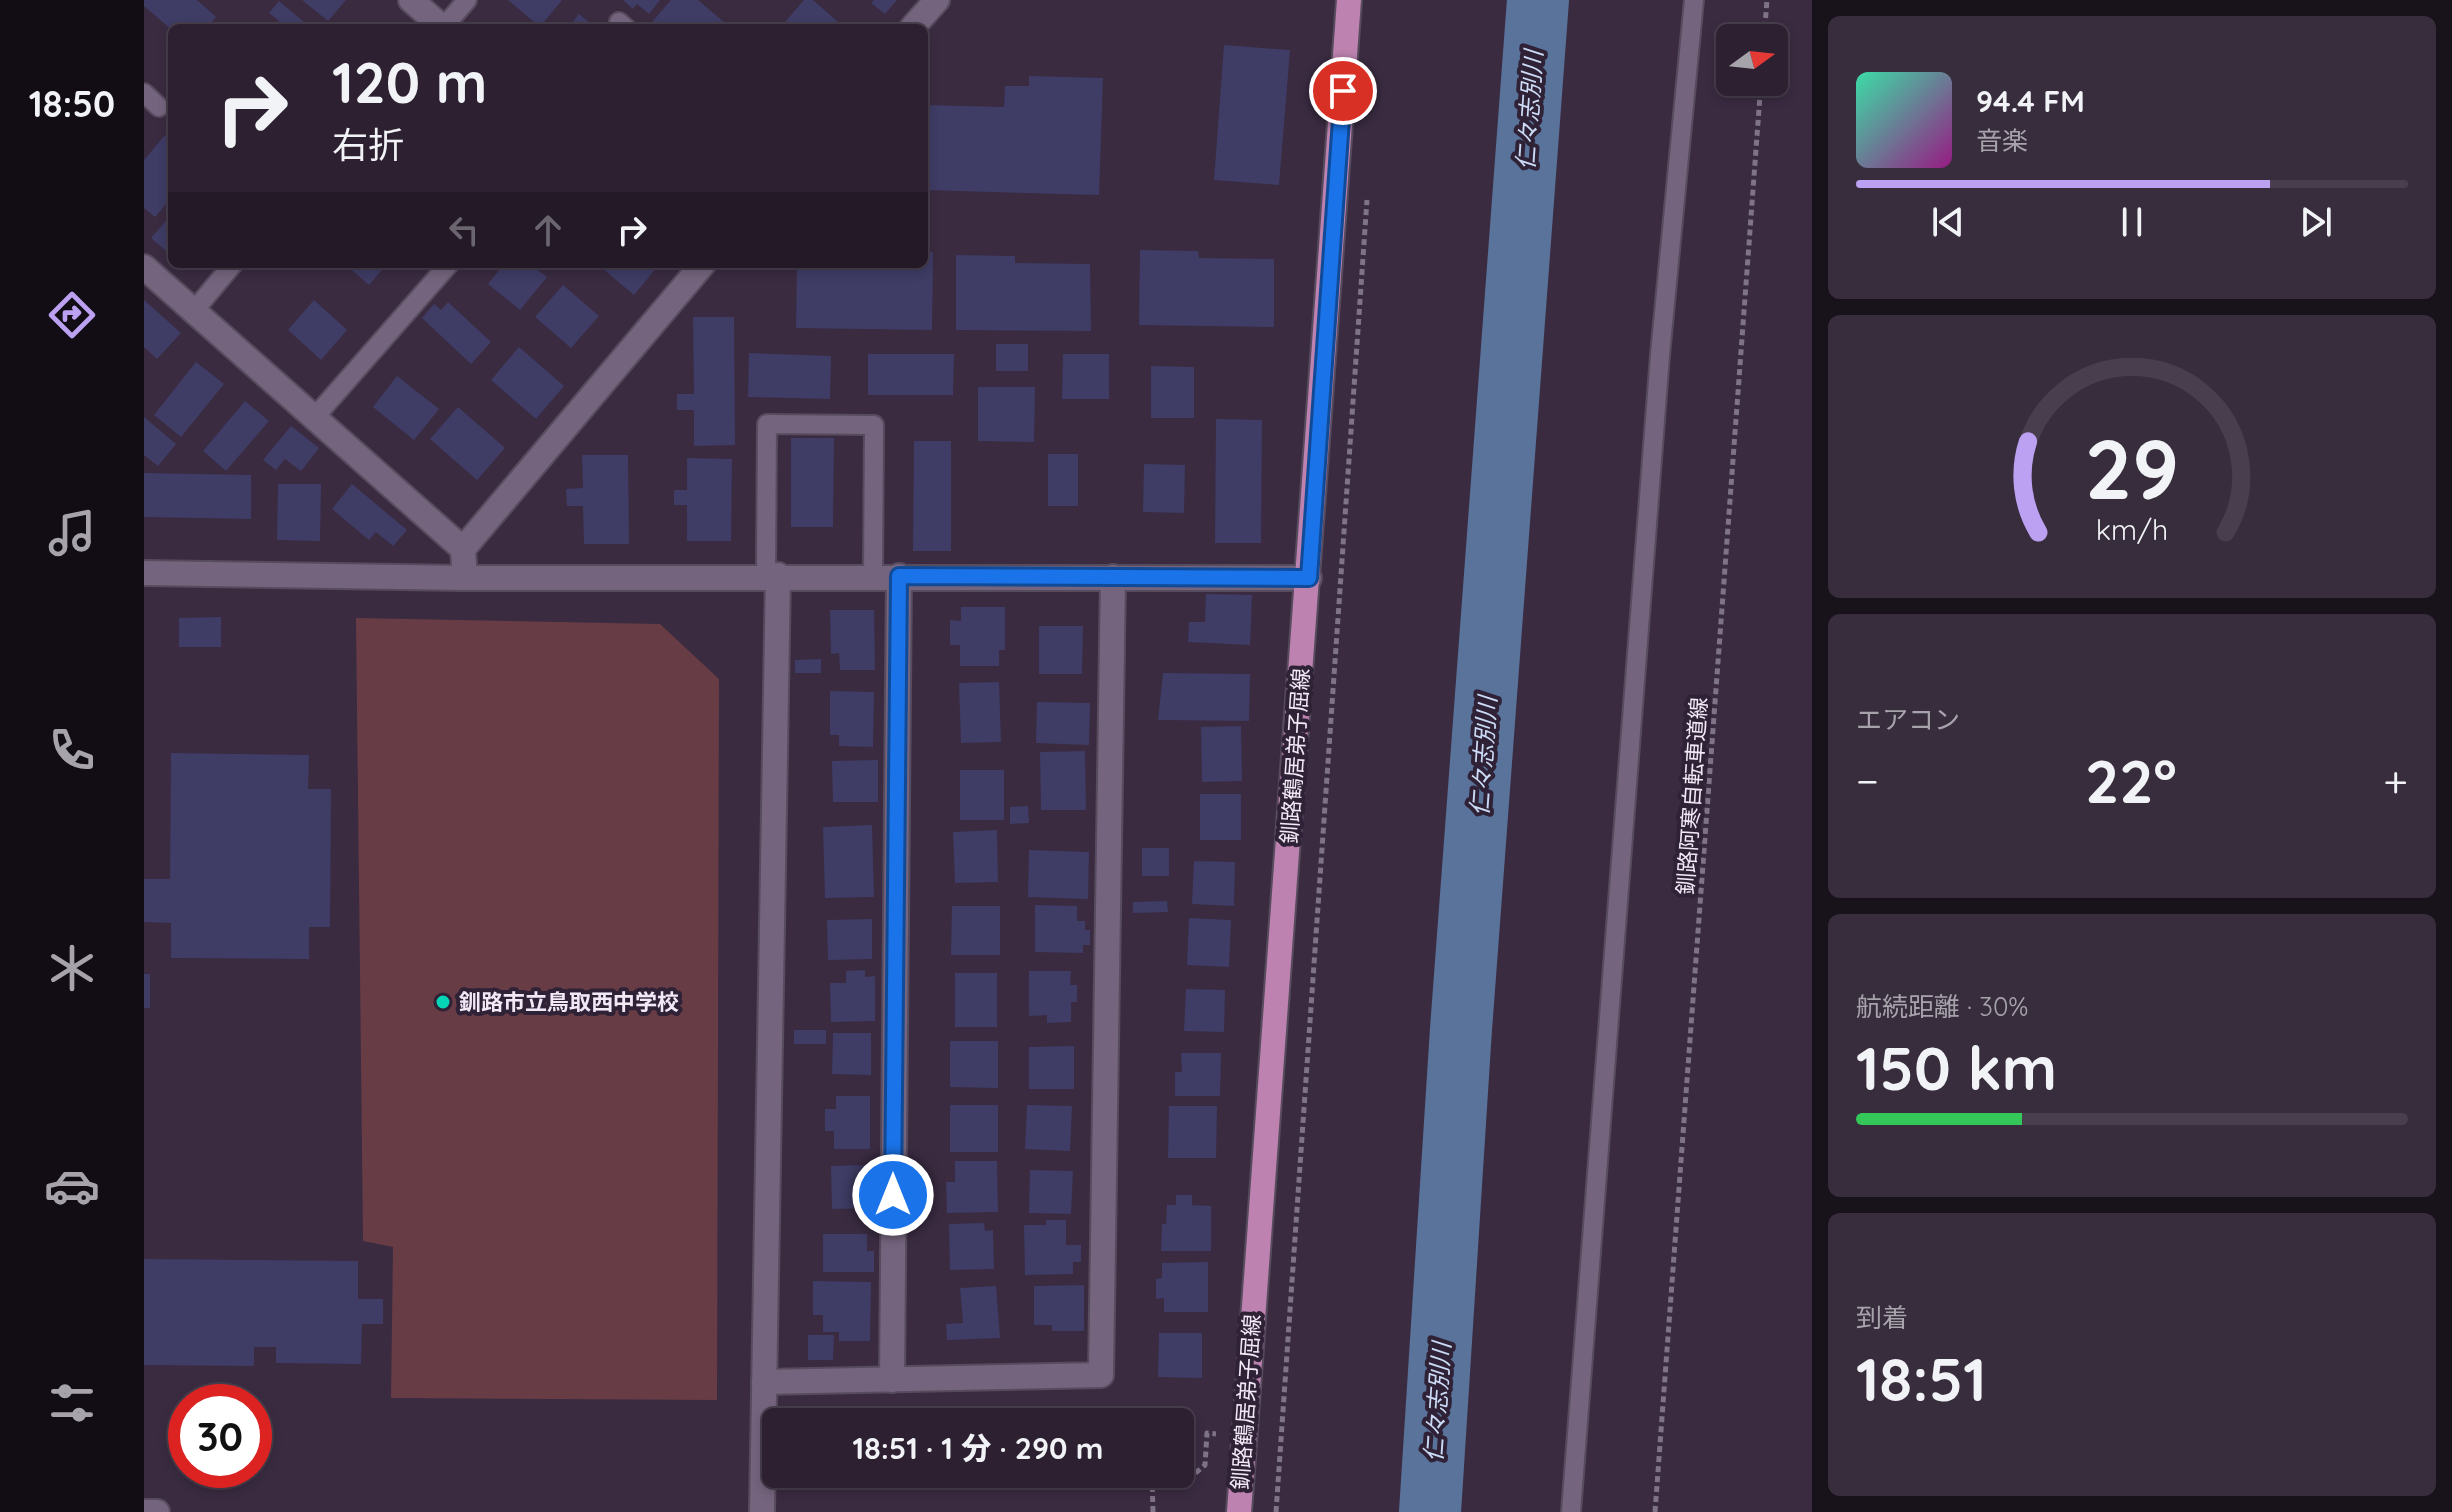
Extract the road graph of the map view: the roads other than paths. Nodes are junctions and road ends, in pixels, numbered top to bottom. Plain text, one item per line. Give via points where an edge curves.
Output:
1 (411, 0) edge
2 (467, 0) edge
3 (937, 0) edge
4 (1349, 0) edge
5 (1694, 0) edge
6 (438, 24) edge
7 (446, 24) edge
8 (916, 24) edge
9 (144, 93) edge
10 (159, 107) dead end
11 (144, 267) edge
12 (230, 268) edge
13 (445, 268) edge
14 (700, 268) edge
15 (193, 312) junction
16 (314, 418) junction
17 (463, 549) junction
18 (144, 573) edge
19 (772, 576) junction
20 (873, 576) junction
21 (899, 576) junction
22 (1113, 577) junction
23 (464, 578) junction
24 (1309, 578) junction
25 (892, 1380) junction
26 (764, 1382) junction
27 (144, 1512) edge
28 (157, 1512) edge
29 (762, 1512) edge
30 (1239, 1512) edge
31 (1571, 1512) edge

1 - 6 street
2 - 7 lane
3 - 8 street
4 - 24 main road, 釧路鶴居弟子屈線
5 - 31 lane via 1659,371
9 - 10 lane
11 - 15 street
12 - 15 lane
13 - 16 lane
14 - 17 street
15 - 16 street
16 - 17 street
17 - 23 street
18 - 23 street
19 - 20 street
19 - 20 lane via 767,424 874,425
19 - 23 street
19 - 26 street
20 - 21 street
21 - 22 street
21 - 25 street
22 - 24 street
22 - 25 street via 1101,1375
24 - 30 main road, 釧路鶴居弟子屈線
25 - 26 street
26 - 29 street
27 - 28 street

